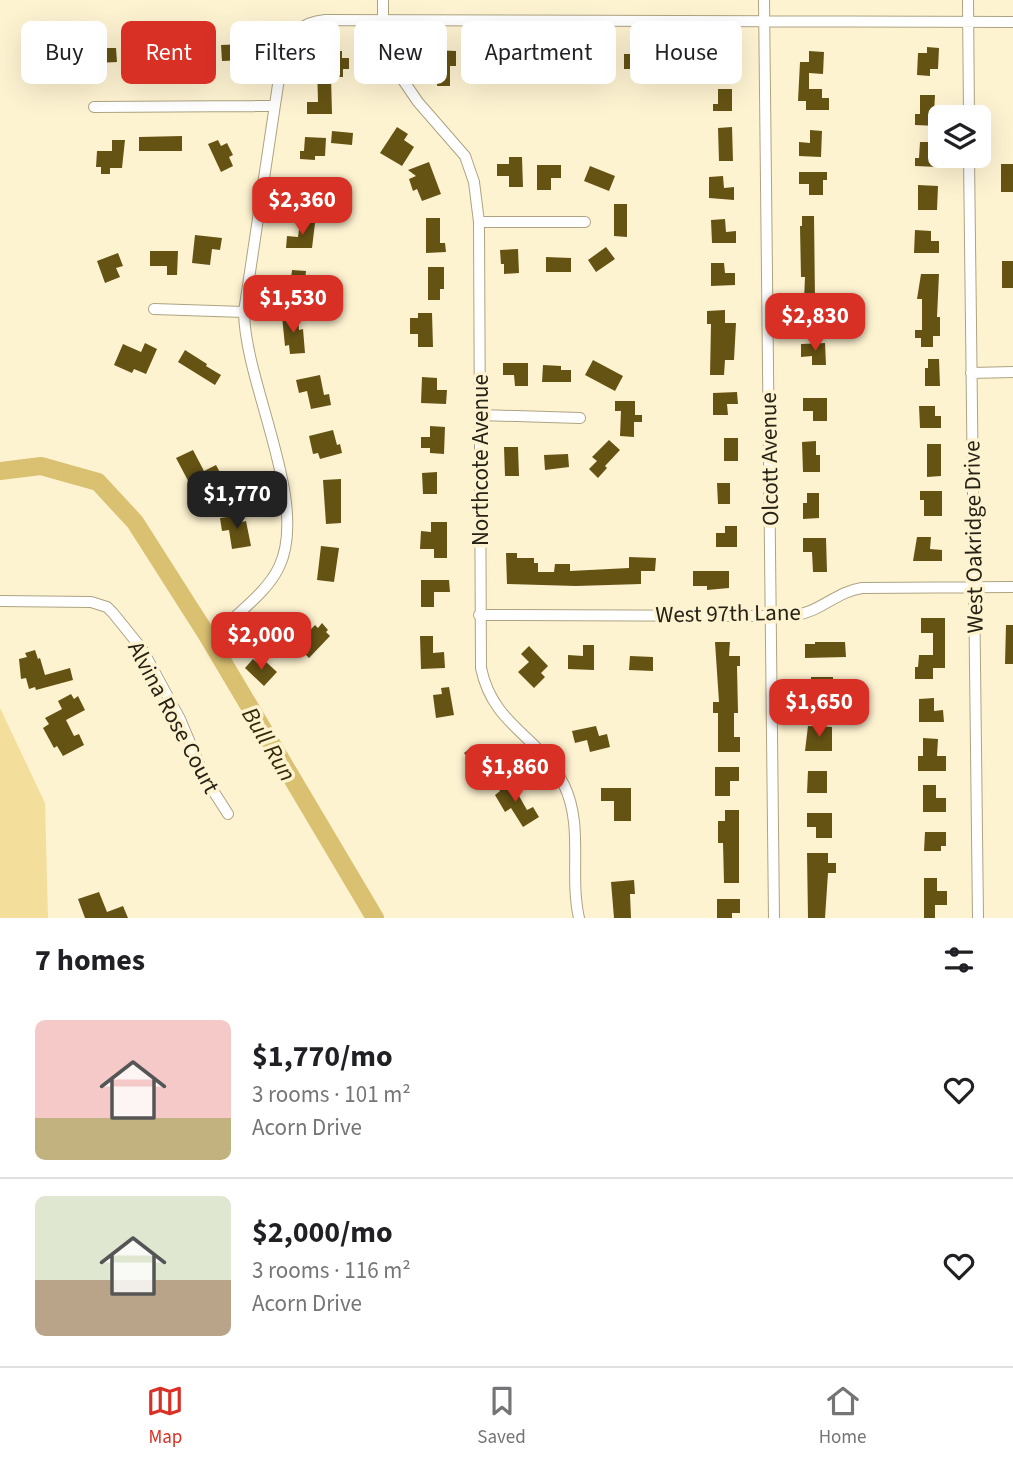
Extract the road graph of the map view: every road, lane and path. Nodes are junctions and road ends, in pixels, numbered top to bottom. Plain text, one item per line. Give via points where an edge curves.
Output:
1 (383, 0) edge
2 (764, 0) edge
3 (968, 0) edge
4 (383, 20) junction
5 (764, 21) junction
6 (968, 21) junction
7 (1013, 22) edge
8 (969, 105) edge
9 (274, 106) junction
10 (94, 107) dead end
11 (970, 168) edge
12 (479, 222) junction
13 (585, 222) dead end
14 (154, 309) dead end
15 (244, 312) junction
16 (1013, 372) edge
17 (971, 373) junction
18 (481, 415) junction
19 (580, 418) dead end
20 (974, 587) junction
21 (1013, 587) edge
22 (0, 601) edge
23 (479, 615) junction
24 (771, 616) junction
25 (222, 629) dead end
26 (228, 814) dead end
27 (579, 918) edge
28 (774, 918) edge
29 (978, 918) edge

1 - 4 street, Northcote Avenue
2 - 5 street, Olcott Avenue
3 - 6 street
4 - 5 street
4 - 9 street via 317,20 296,31 284,49
4 - 12 street, Northcote Avenue via 390,61 418,102 466,156
5 - 6 street
5 - 24 street, Olcott Avenue
6 - 7 street
6 - 8 street
9 - 10 street
9 - 15 street
11 - 17 street, West Oakridge Drive
12 - 13 street
12 - 18 street, Northcote Avenue
14 - 15 street
15 - 25 street via 285,492 289,533 275,574
16 - 17 street
17 - 20 street, West Oakridge Drive
18 - 19 street
18 - 23 street, Northcote Avenue
20 - 21 street, West 97th Lane
20 - 24 street, West 97th Lane via 862,588 845,592 808,613
20 - 29 street, West Oakridge Drive
22 - 26 street, Alvina Rose Court via 91,602 113,612 146,655 205,778
23 - 24 street, West 97th Lane
23 - 27 street, Northcote Avenue via 481,668 489,694 503,716 553,767 571,802
24 - 28 street, Olcott Avenue

